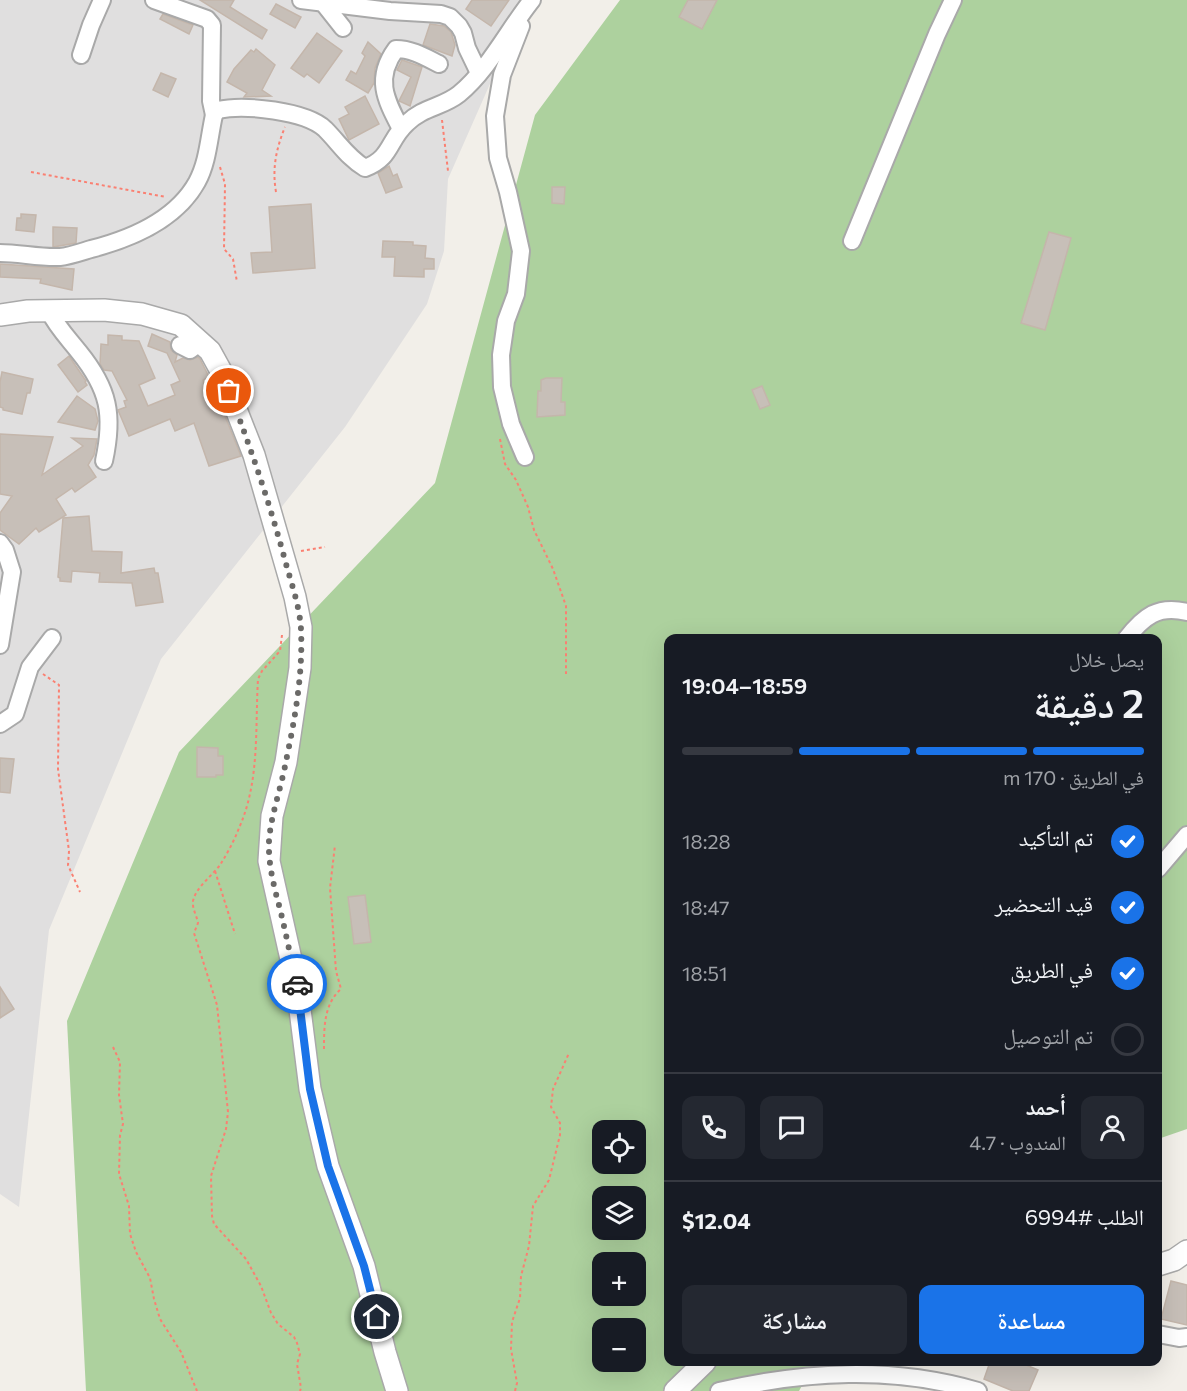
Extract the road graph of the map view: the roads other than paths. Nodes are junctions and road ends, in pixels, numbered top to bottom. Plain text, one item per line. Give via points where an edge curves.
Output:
1 (102, 0) edge
2 (154, 0) edge
3 (301, 0) edge
4 (532, 0) edge
5 (953, 0) edge
6 (324, 4) junction
7 (342, 28) dead end
8 (81, 55) dead end
9 (439, 64) dead end
10 (479, 73) junction
11 (214, 115) junction
12 (401, 129) junction
13 (852, 241) dead end
14 (0, 253) edge
15 (49, 310) junction
16 (0, 315) edge
17 (525, 457) dead end
18 (104, 461) dead end
19 (0, 543) edge
20 (1187, 612) edge
21 (1131, 634) edge
22 (52, 638) dead end
23 (0, 645) edge
24 (0, 724) edge
25 (1187, 835) edge
26 (1162, 864) edge
27 (1187, 1251) edge
28 (1162, 1263) edge
29 (1162, 1335) edge
30 (1187, 1337) edge
31 (701, 1366) edge
32 (397, 1391) edge
33 (675, 1391) edge
34 (719, 1391) edge
35 (978, 1391) edge

1 - 8 street
2 - 11 street via 207,19 212,25
3 - 6 street
4 - 10 street
4 - 17 street via 502,75 495,116 498,158 521,251 516,294 506,321 501,355 502,387
5 - 13 street
6 - 7 street
6 - 10 street via 450,17 459,26
9 - 12 street via 403,49 396,49 390,57 385,67 384,92
10 - 12 street via 449,100 419,112
11 - 12 street via 218,110 234,109 302,116 325,129 351,160 365,168 383,159
11 - 14 street via 197,182 183,202 160,220 114,244 62,257
15 - 16 street
15 - 18 street via 56,326 105,391 109,421
15 - 32 street via 142,314 181,325 190,344 210,351 254,455 301,627 300,668 286,762 272,816 269,861 297,986 310,1089 328,1166 364,1266
19 - 23 street via 12,572
20 - 21 street via 1159,612 1147,617
22 - 24 street via 30,667 15,714
25 - 26 street
27 - 28 street
29 - 30 street
31 - 33 street
34 - 35 street via 753,1383 846,1373 904,1375

